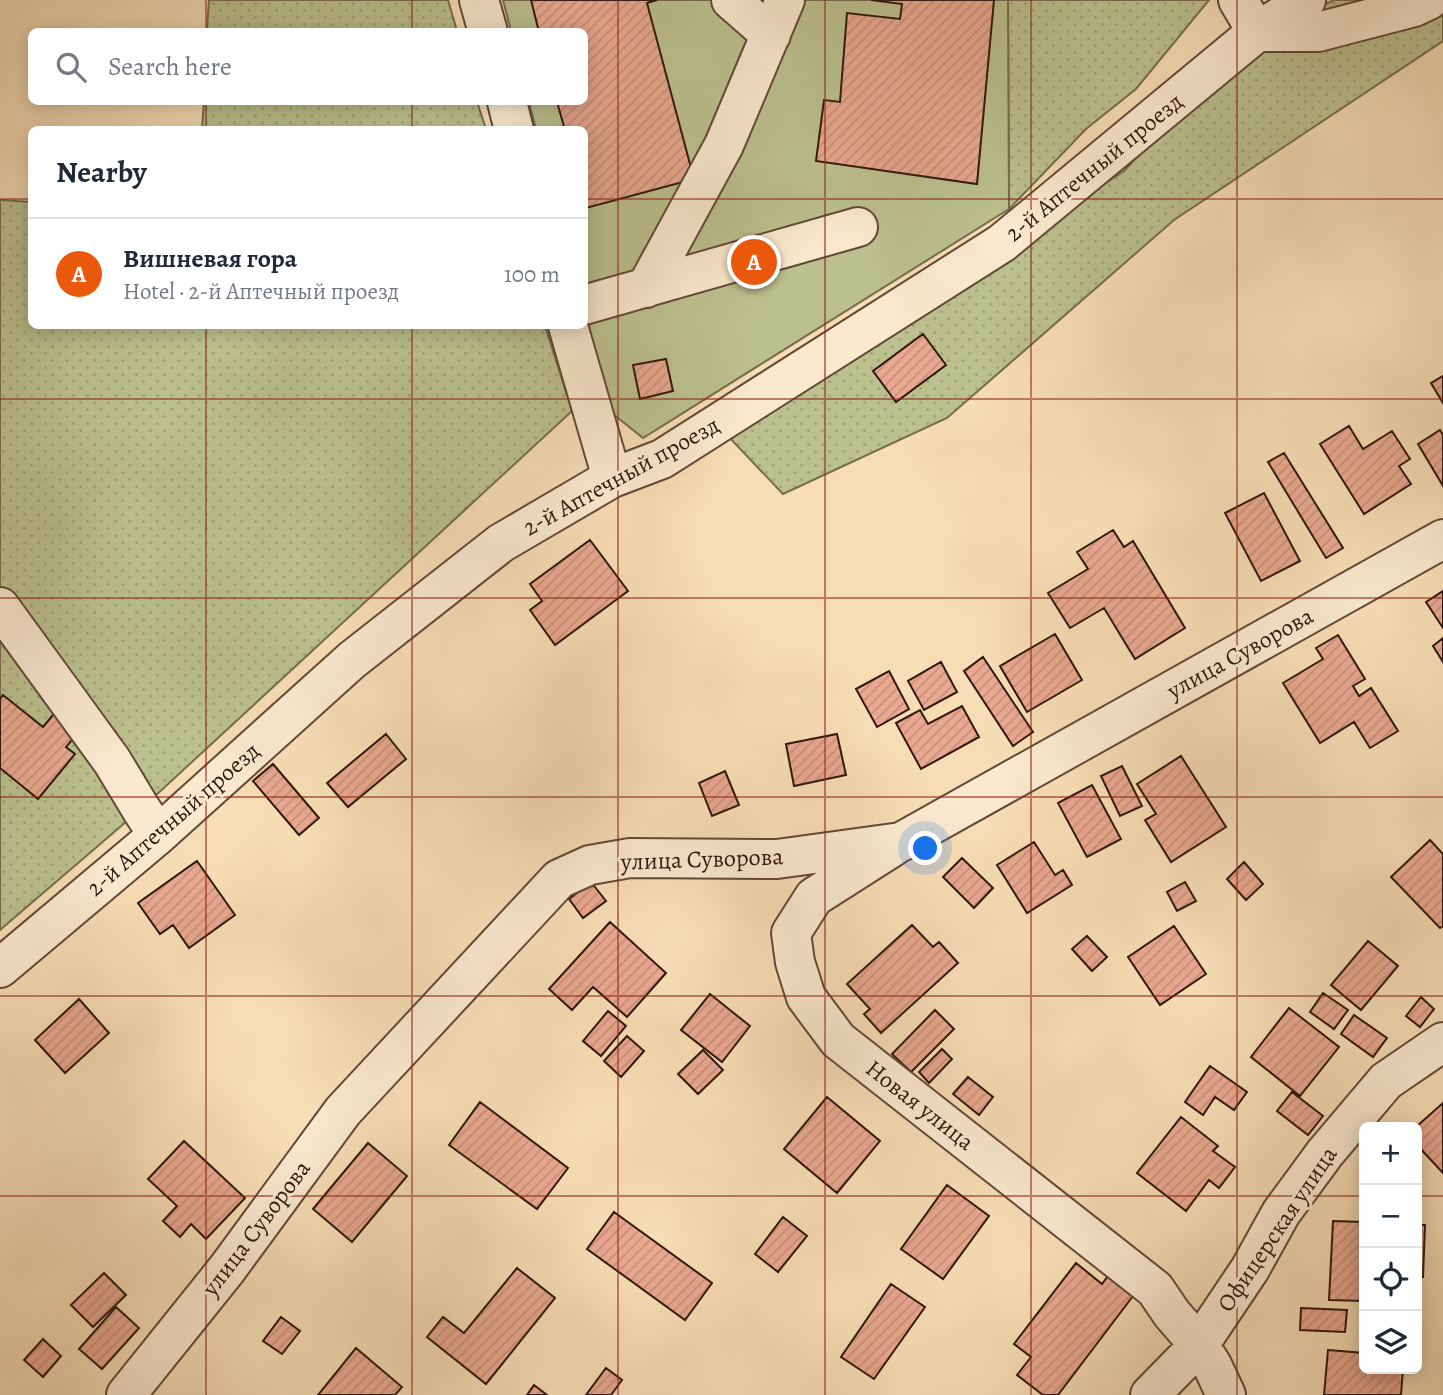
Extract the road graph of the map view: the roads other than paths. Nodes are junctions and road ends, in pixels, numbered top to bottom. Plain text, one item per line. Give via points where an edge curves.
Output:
1 (479, 0) edge
2 (731, 0) edge
3 (785, 0) edge
4 (1238, 0) edge
5 (1306, 0) edge
6 (1429, 0) edge
7 (487, 28) edge
8 (1257, 32) junction
9 (771, 35) junction
10 (508, 105) edge
11 (513, 126) edge
12 (858, 227) dead end
13 (646, 288) junction
14 (588, 304) edge
15 (569, 329) edge
16 (612, 478) junction
17 (1443, 539) edge
18 (0, 607) edge
19 (158, 835) junction
20 (901, 842) junction
21 (0, 968) edge
22 (1443, 1042) edge
23 (1199, 1345) junction
24 (126, 1395) edge
25 (1150, 1395) edge
26 (1226, 1395) edge

1 - 7 street
2 - 9 street
3 - 9 street
4 - 8 street
5 - 8 street, 2-й Аптечный проезд
6 - 8 street via 1318,32
8 - 16 street, 2-й Аптечный проезд via 1002,243 662,458
9 - 13 street via 724,145
10 - 11 street
12 - 13 street
13 - 14 street
15 - 16 street
16 - 19 street, 2-й Аптечный проезд via 500,543 362,651
17 - 20 street, улица Суворова
18 - 19 street via 112,761
19 - 21 street, 2-й Аптечный проезд
20 - 23 street, Новая улица via 814,897 791,933 806,997 838,1041 1155,1289
20 - 24 street, улица Суворова via 777,859 630,858 590,865 558,879 343,1111 227,1269
22 - 23 street, Офицерская улица via 1386,1081 1325,1153 1281,1213
23 - 25 street, Офицерская улица
23 - 26 street, Новая улица

